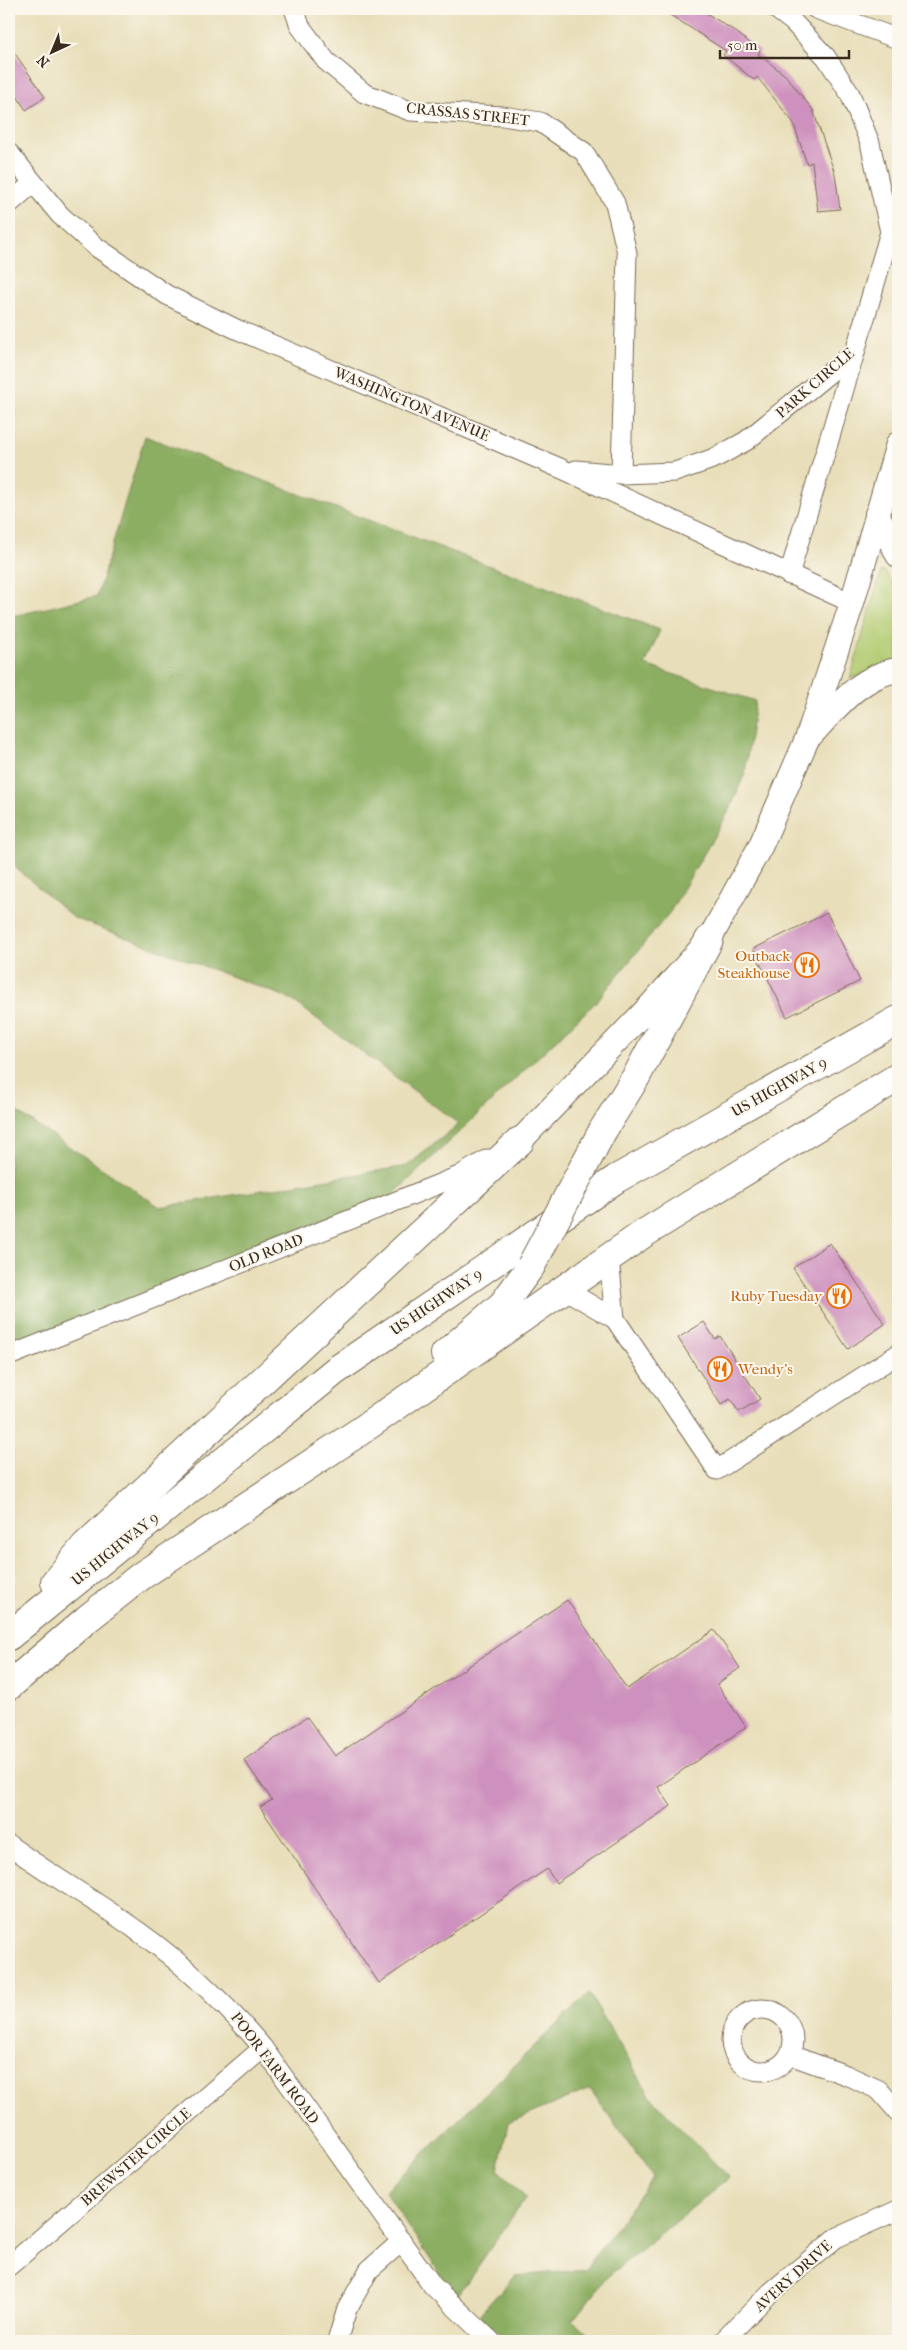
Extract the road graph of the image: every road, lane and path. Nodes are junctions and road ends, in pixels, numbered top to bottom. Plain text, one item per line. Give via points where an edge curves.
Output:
1 (294, 9) edge
2 (776, 9) edge
3 (816, 9) edge
4 (898, 38) edge
5 (9, 154) edge
6 (32, 184) junction
7 (9, 204) edge
8 (898, 204) edge
9 (890, 232) junction
10 (856, 352) junction
11 (898, 444) edge
12 (562, 469) junction
13 (621, 474) junction
14 (877, 514) junction
15 (898, 555) edge
16 (789, 575) junction
17 (852, 603) junction
18 (898, 670) edge
19 (807, 739) junction
20 (709, 940) junction
21 (898, 1020) edge
22 (898, 1077) edge
23 (520, 1141) junction
24 (609, 1258) junction
25 (564, 1289) junction
26 (615, 1319) junction
27 (898, 1354) edge
28 (9, 1356) edge
29 (359, 1432) junction
30 (16, 1630) edge
31 (9, 1686) edge
32 (9, 1845) edge
33 (263, 2048) junction
34 (790, 2056) dead end
35 (898, 2112) edge
36 (898, 2210) edge
37 (402, 2241) junction
38 (9, 2266) edge
39 (337, 2341) edge
40 (491, 2341) edge
41 (724, 2341) edge

1 - 13 street, CRASSAS STREET via 300,26 326,60 364,93 410,111 503,116 540,122 584,152 615,204 627,253
2 - 9 street, PARK CIRCLE via 826,57 850,94 870,143
3 - 4 street
5 - 6 street, WASHINGTON AVENUE
6 - 7 street
6 - 12 street, WASHINGTON AVENUE via 95,246 167,295 236,329
8 - 9 street
9 - 10 street, PARK CIRCLE
10 - 13 street, PARK CIRCLE via 746,441 715,458 676,472
10 - 16 street
11 - 14 main road
12 - 13 street, PARK CIRCLE
12 - 16 street, WASHINGTON AVENUE
14 - 15 main road
14 - 17 main road
16 - 17 street, WASHINGTON AVENUE
17 - 19 main road
18 - 19 main road via 865,682
19 - 20 main road via 761,845
20 - 23 main road
20 - 29 highway, bridge via 531,1266 503,1304
21 - 30 highway, US HIGHWAY 9 via 616,1179 335,1371
22 - 24 highway
23 - 28 street, OLD ROAD via 459,1176
23 - 30 highway via 85,1546
24 - 25 highway
24 - 26 street
25 - 26 street
25 - 29 highway
26 - 27 street via 717,1470
29 - 31 highway via 141,1576
32 - 33 street, POOR FARM ROAD via 138,1931 177,1961 232,2012
33 - 37 street, POOR FARM ROAD
33 - 38 street, BREWSTER CIRCLE
34 - 35 street via 879,2090
36 - 41 street, AVERY DRIVE via 836,2238 771,2292
37 - 39 street via 369,2270 346,2309
37 - 40 street, POOR FARM ROAD via 432,2286

